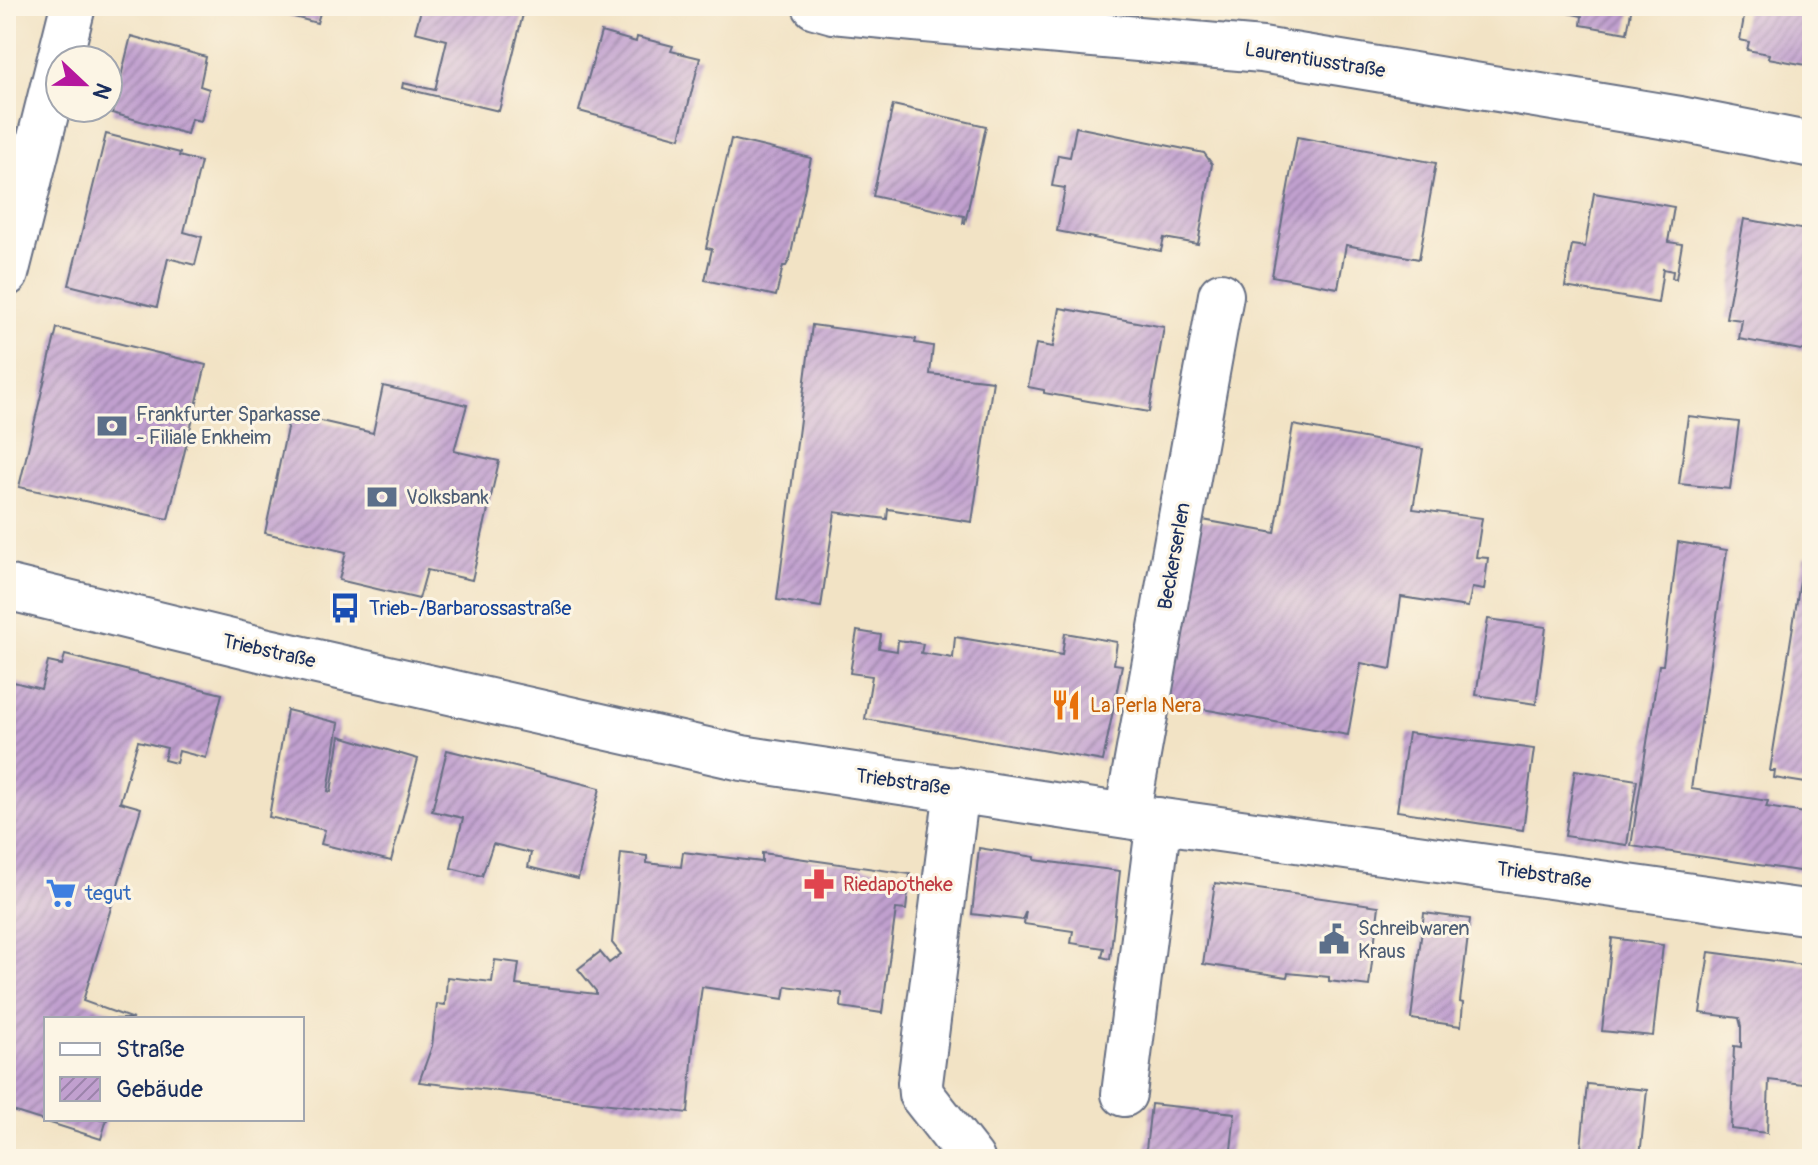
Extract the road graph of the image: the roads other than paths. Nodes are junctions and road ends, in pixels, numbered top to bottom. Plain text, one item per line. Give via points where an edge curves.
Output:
1 (73, 6) edge
2 (815, 6) edge
3 (926, 13) edge
4 (1812, 145) edge
5 (6, 274) edge
6 (1221, 295) dead end
7 (6, 587) edge
8 (957, 789) junction
9 (1143, 818) junction
10 (1812, 913) edge
11 (1124, 1094) dead end
12 (972, 1159) edge

1 - 5 street
2 - 3 street, Laurentiusstraße
3 - 4 street, Laurentiusstraße via 1262,50
6 - 9 street, Beckerserlen
7 - 8 street, Triebstraße via 742,758
8 - 9 street, Triebstraße
8 - 12 street via 920,1083 921,1094
9 - 10 street, Triebstraße
9 - 11 street, Beckerserlen

